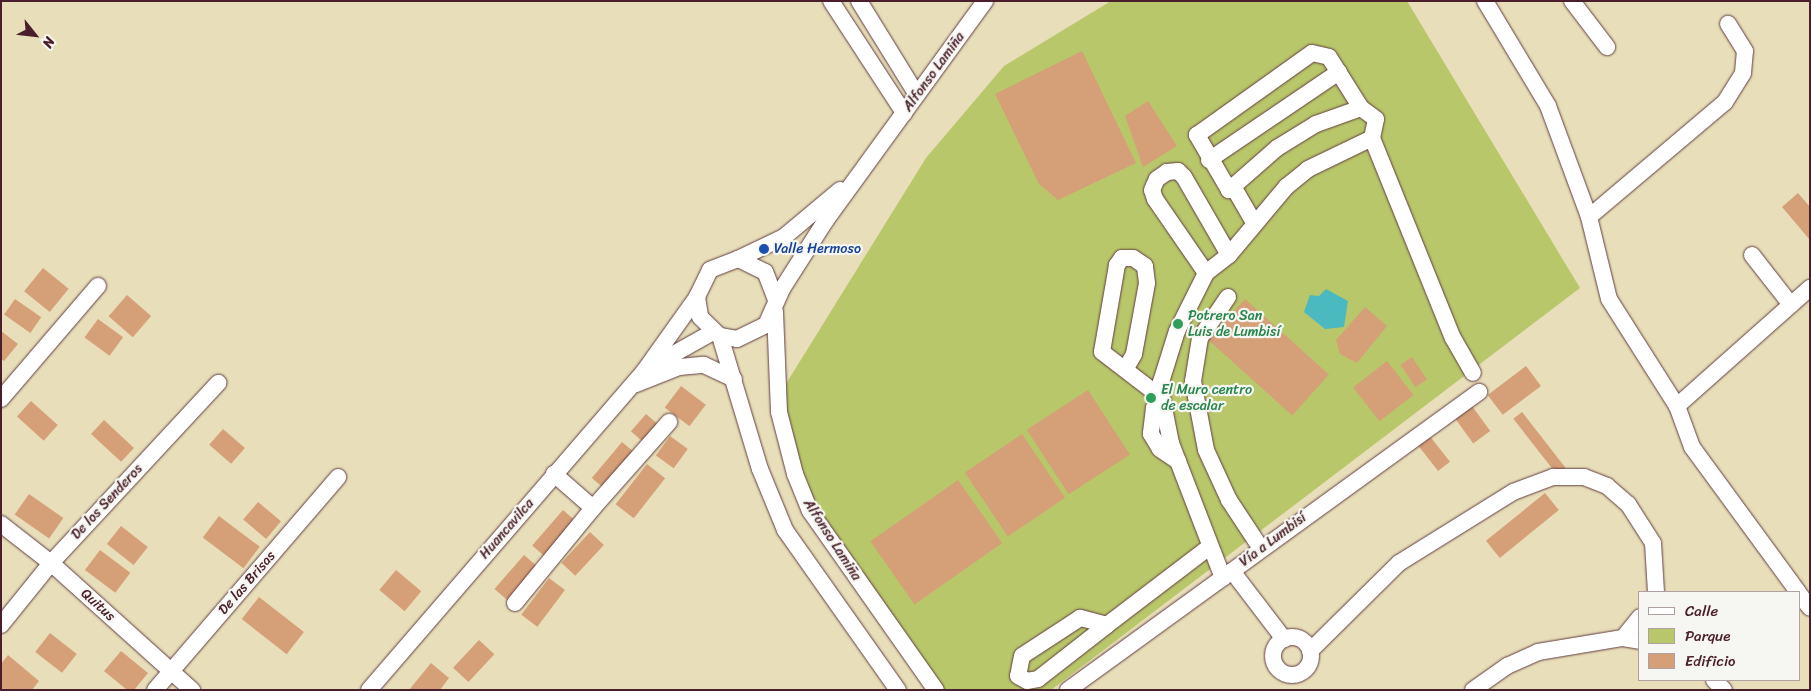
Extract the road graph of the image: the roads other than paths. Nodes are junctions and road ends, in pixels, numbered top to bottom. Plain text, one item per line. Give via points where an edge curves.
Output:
1 (831, 1) edge
2 (858, 1) edge
3 (986, 1) edge
4 (1484, 1) edge
5 (1572, 1) edge
6 (1728, 24) dead end
7 (1607, 47) dead end
8 (1338, 72) junction
9 (917, 95) junction
10 (1361, 108) junction
11 (904, 114) junction
12 (1372, 138) junction
13 (883, 142) junction
14 (1209, 160) junction
15 (1234, 188) junction
16 (1589, 217) junction
17 (1254, 222) junction
18 (1229, 255) junction
19 (1752, 255) dead end
20 (738, 259) junction
21 (1206, 273) junction
22 (98, 286) dead end
23 (1810, 288) edge
24 (697, 297) junction
25 (1228, 297) dead end
26 (775, 305) junction
27 (1791, 305) junction
28 (716, 334) junction
29 (1126, 368) junction
30 (646, 370) junction
31 (1473, 373) dead end
32 (734, 379) junction
33 (218, 383) dead end
34 (629, 386) junction
35 (1479, 392) dead end
36 (1162, 398) junction
37 (1, 399) edge
38 (1677, 406) junction
39 (669, 422) dead end
40 (554, 474) junction
41 (338, 477) dead end
42 (593, 508) junction
43 (1, 524) edge
44 (1260, 547) junction
45 (1208, 548) junction
46 (51, 563) junction
47 (1227, 575) junction
48 (1656, 591) edge
49 (1798, 591) edge
50 (1801, 596) edge
51 (515, 603) dead end
52 (1810, 608) edge
53 (1638, 619) edge
54 (1, 625) edge
55 (1108, 625) junction
56 (1623, 638) junction
57 (1284, 639) junction
58 (1638, 641) edge
59 (1310, 651) junction
60 (171, 671) junction
61 (1715, 681) edge
62 (1291, 683) edge
63 (155, 690) edge
64 (192, 690) edge
65 (369, 690) edge
66 (898, 690) edge
67 (936, 690) edge
68 (1068, 690) edge
69 (1474, 690) edge
70 (1724, 690) edge

1 - 11 street
2 - 9 street
3 - 9 street, Alfonso Lamiña
4 - 16 street via 1548,106
5 - 7 street
6 - 16 street via 1745,51 1743,73 1725,102
8 - 10 street
8 - 14 street
8 - 14 street via 1329,56 1312,53 1226,111 1197,135
9 - 11 street, Alfonso Lamiña
10 - 12 street via 1376,119
10 - 15 street via 1316,124 1277,148
11 - 13 street, Alfonso Lamiña
12 - 17 street via 1308,169
12 - 31 street via 1453,338
13 - 20 street, Alfonso Lamiña via 808,219 764,249
13 - 26 street, Alfonso Lamiña
14 - 15 street via 1225,189
15 - 17 street
16 - 38 street via 1609,299
17 - 18 street
18 - 21 street
18 - 21 street via 1184,177 1178,171 1167,172 1157,179 1152,190 1155,199
19 - 27 street
20 - 24 street via 710,270
20 - 26 street via 766,272
21 - 36 street via 1177,331 1162,382
22 - 37 street
23 - 27 street
24 - 28 street via 700,317
24 - 30 street, Huancavilca
25 - 44 street via 1200,338 1194,381 1206,450 1229,500
26 - 28 street via 766,325 753,336 737,339
26 - 67 street, Alfonso Lamiña via 779,412 807,504
27 - 38 street
28 - 30 street, Huancavilca
28 - 32 street
29 - 29 street via 1108,358 1101,343 1117,265 1122,258 1133,258 1146,266 1147,277 1134,354
29 - 36 street
30 - 34 street, Huancavilca
32 - 34 street via 704,364 679,367
32 - 66 street via 763,477 785,530
33 - 46 street, De los Senderos
34 - 40 street, Huancavilca
35 - 44 street, Vía a Lumbisí
36 - 45 street via 1178,462
38 - 49 street via 1692,447
39 - 42 street
40 - 42 street
40 - 65 street, Huancavilca
41 - 60 street, De las Brisas
42 - 51 street
43 - 46 street, Quitus
44 - 47 street, Vía a Lumbisí
45 - 47 street
45 - 55 street
46 - 54 street, De los Senderos
46 - 60 street, Quitus
47 - 57 street
47 - 68 street, Vía a Lumbisí
48 - 59 street via 1653,543 1628,504 1607,486 1584,477 1553,477 1513,492 1399,563
50 - 52 street
53 - 56 street
55 - 55 street via 1038,679 1027,681 1018,676 1022,656 1080,618
56 - 58 street
56 - 69 street via 1538,652 1507,666
57 - 59 street via 1300,639
57 - 62 street via 1277,644 1273,661
59 - 62 street via 1310,663
60 - 63 street, De las Brisas
60 - 64 street, Quitus
61 - 70 street

